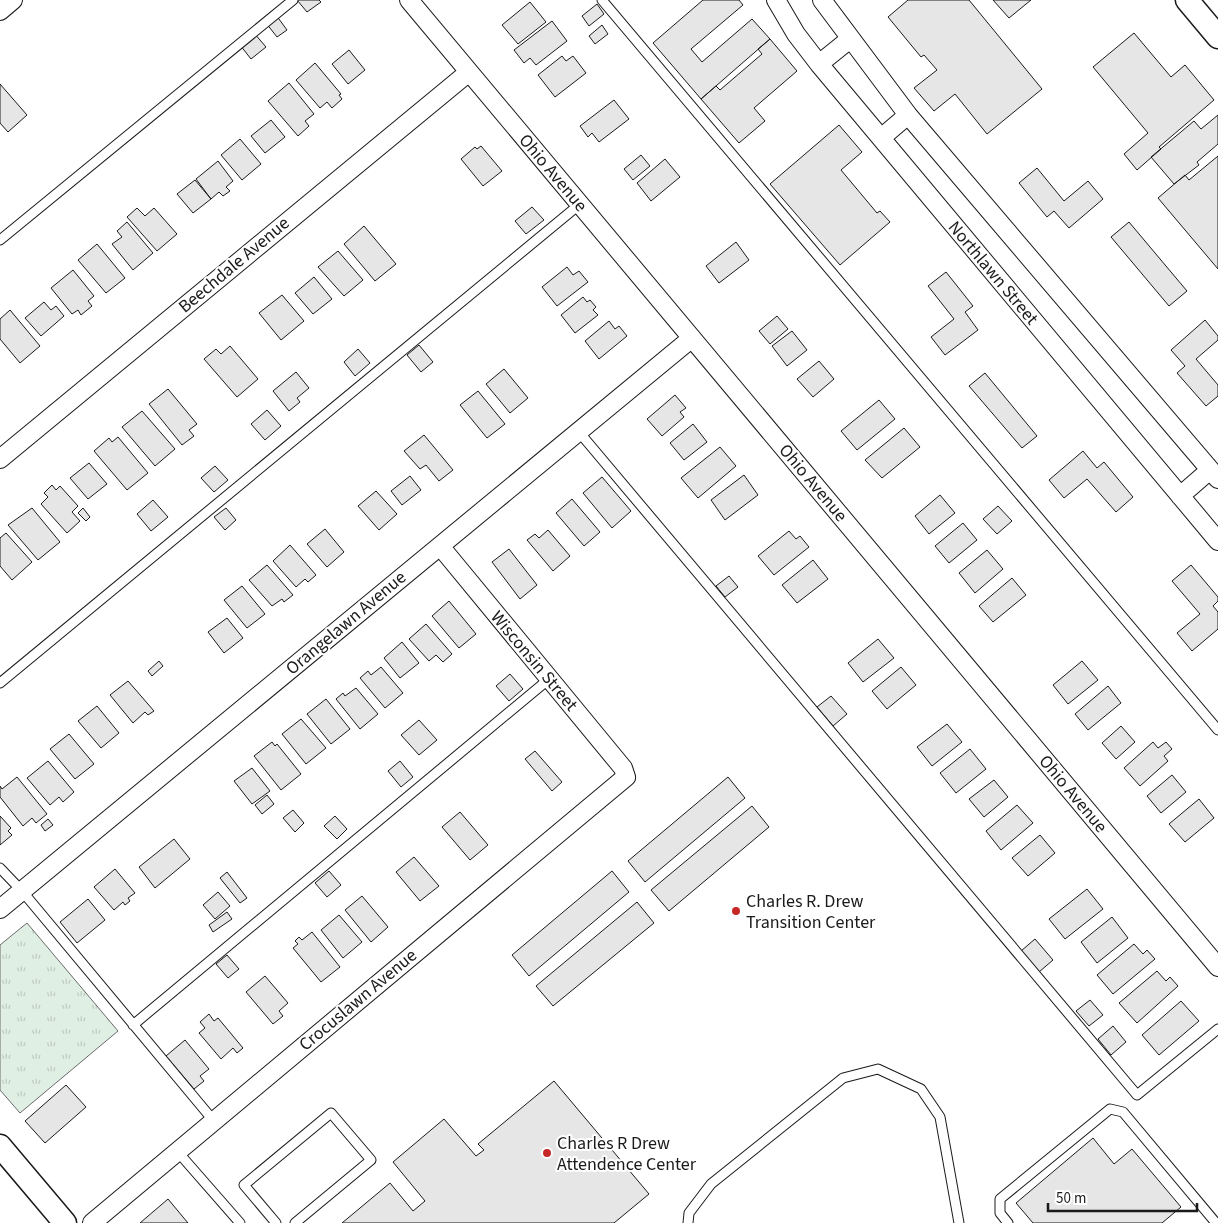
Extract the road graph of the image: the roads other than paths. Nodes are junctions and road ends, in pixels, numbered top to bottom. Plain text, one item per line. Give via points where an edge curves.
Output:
1 (13, 0) edge
2 (293, 0) edge
3 (409, 0) edge
4 (602, 0) edge
5 (776, 0) edge
6 (822, 0) edge
7 (1187, 0) edge
8 (0, 11) edge
9 (1218, 37) edge
10 (850, 39) junction
11 (819, 64) junction
12 (469, 72) junction
13 (908, 115) junction
14 (881, 138) junction
15 (580, 204) junction
16 (0, 240) edge
17 (692, 338) junction
18 (579, 432) junction
19 (0, 459) edge
20 (1214, 475) edge
21 (1180, 496) junction
22 (1218, 541) edge
23 (440, 546) junction
24 (549, 679) junction
25 (0, 683) edge
26 (1218, 730) edge
27 (626, 777) joint
28 (0, 868) edge
29 (22, 891) junction
30 (0, 909) edge
31 (1218, 967) edge
32 (133, 1025) junction
33 (1218, 1029) edge
34 (213, 1120) junction
35 (0, 1146) edge
36 (177, 1151) junction
37 (65, 1223) edge
38 (92, 1223) edge
39 (240, 1223) edge
40 (276, 1223) edge
41 (295, 1223) edge
42 (688, 1223) edge
43 (959, 1223) edge
44 (1008, 1223) edge
45 (1216, 1223) edge

1 - 8 street
2 - 16 lane
3 - 12 street, Ohio Avenue
4 - 26 lane
5 - 11 street, Northlawn Street
6 - 10 street
7 - 9 street
10 - 11 street
10 - 13 street
11 - 14 street, Northlawn Street
12 - 15 street, Ohio Avenue
12 - 19 street, Beechdale Avenue
13 - 14 street
13 - 20 street
14 - 21 street, Northlawn Street
15 - 17 street, Ohio Avenue
15 - 25 lane
17 - 18 street, Orangelawn Avenue
17 - 31 street, Ohio Avenue
18 - 23 street, Orangelawn Avenue
18 - 33 lane via 1137,1095
20 - 21 street
21 - 22 street, Northlawn Street
23 - 24 street, Wisconsin Street
23 - 29 street, Orangelawn Avenue
24 - 27 street, Wisconsin Street via 623,768
24 - 32 lane
27 - 34 street, Crocuslawn Avenue
28 - 29 lane
29 - 30 street, Orangelawn Avenue
29 - 32 lane
32 - 34 lane
34 - 36 street, Crocuslawn Avenue
35 - 37 street
36 - 38 street, Crocuslawn Avenue
36 - 39 lane
40 - 41 lane via 244,1185 331,1113 370,1160
42 - 43 lane via 689,1213 711,1184 843,1078 878,1068 921,1089 940,1117
44 - 45 lane via 1000,1213 1000,1200 1110,1109 1123,1112

